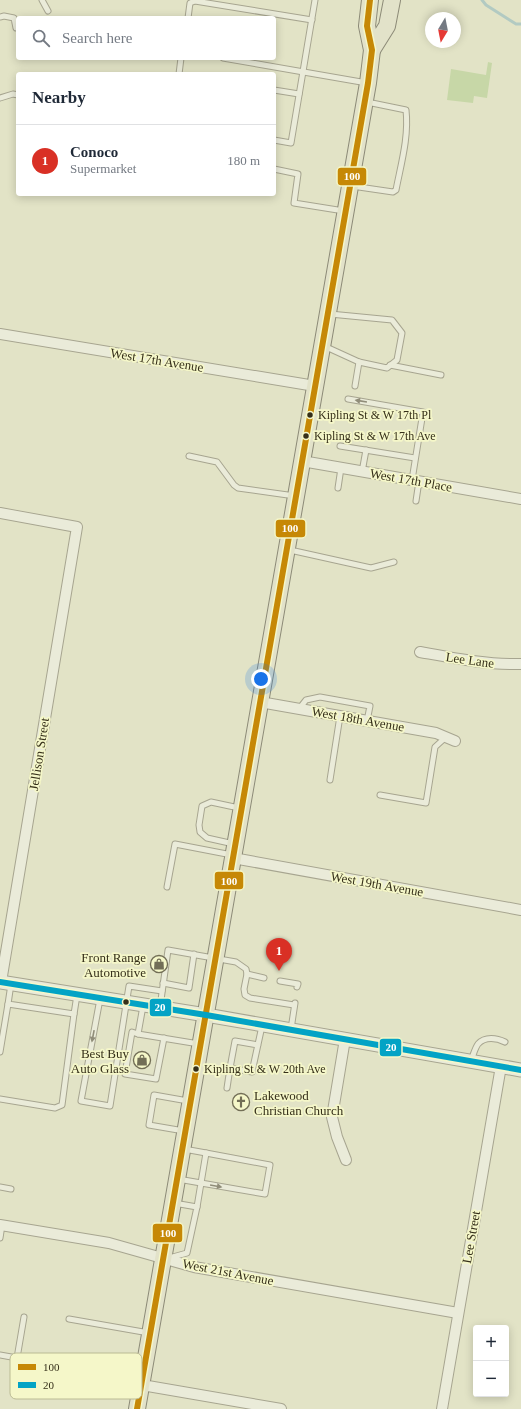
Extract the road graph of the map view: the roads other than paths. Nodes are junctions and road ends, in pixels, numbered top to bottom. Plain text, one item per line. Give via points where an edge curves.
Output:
1 (42, 0) edge
2 (315, 0) edge
3 (370, 0) edge
4 (384, 0) edge
5 (392, 0) edge
6 (196, 1) edge
7 (48, 11) dead end
8 (188, 16) edge
9 (0, 17) edge
10 (312, 20) junction
11 (16, 28) edge
12 (376, 43) junction
13 (181, 60) edge
14 (234, 60) edge
15 (179, 72) edge
16 (303, 72) junction
17 (368, 83) junction
18 (276, 90) edge
19 (299, 94) junction
20 (16, 95) edge
21 (0, 98) edge
22 (364, 102) junction
23 (276, 140) edge
24 (276, 169) edge
25 (350, 185) junction
26 (345, 212) junction
27 (327, 314) junction
28 (0, 334) edge
29 (322, 345) junction
30 (359, 362) junction
31 (390, 365) junction
32 (441, 375) dead end
33 (315, 386) junction
34 (355, 386) dead end
35 (348, 399) dead end
36 (340, 446) dead end
37 (366, 450) junction
38 (190, 456) dead end
39 (415, 458) junction
40 (302, 461) junction
41 (341, 468) junction
42 (362, 472) junction
43 (416, 481) junction
44 (338, 488) dead end
45 (296, 496) junction
46 (521, 499) edge
47 (416, 501) dead end
48 (0, 513) edge
49 (286, 549) junction
50 (394, 562) dead end
51 (420, 652) dead end
52 (521, 664) edge
53 (260, 702) junction
54 (299, 708) junction
55 (340, 716) junction
56 (367, 721) junction
57 (450, 739) joint
58 (330, 780) dead end
59 (380, 795) dead end
60 (242, 808) junction
61 (234, 852) junction
62 (167, 887) dead end
63 (521, 910) edge
64 (194, 954) junction
65 (215, 957) junction
66 (247, 974) junction
67 (264, 978) dead end
68 (280, 981) dead end
69 (4, 982) edge
70 (163, 984) junction
71 (297, 987) dead end
72 (162, 991) junction
73 (77, 994) junction
74 (100, 998) junction
75 (126, 1002) junction
76 (8, 1004) junction
77 (143, 1005) junction
78 (160, 1008) junction
79 (74, 1014) junction
80 (206, 1015) junction
81 (262, 1025) junction
82 (291, 1030) junction
83 (138, 1034) junction
84 (164, 1038) junction
85 (345, 1039) junction
86 (505, 1042) dead end
87 (200, 1044) junction
88 (258, 1045) junction
89 (0, 1052) edge
90 (471, 1061) junction
91 (502, 1066) junction
92 (230, 1068) junction
93 (521, 1070) edge
94 (227, 1088) dead end
95 (0, 1099) edge
96 (191, 1101) junction
97 (185, 1132) junction
98 (182, 1149) junction
99 (206, 1154) junction
100 (346, 1160) dead end
101 (177, 1179) junction
102 (201, 1183) junction
103 (0, 1187) edge
104 (11, 1189) dead end
105 (173, 1203) junction
106 (197, 1207) junction
107 (1, 1225) edge
108 (0, 1238) edge
109 (163, 1259) junction
110 (458, 1313) junction
111 (24, 1317) dead end
112 (69, 1318) dead end
113 (151, 1333) junction
114 (18, 1353) edge
115 (0, 1355) edge
116 (10, 1357) edge
117 (142, 1385) joint
118 (139, 1399) edge
119 (137, 1409) edge
120 (281, 1409) edge
121 (442, 1409) edge

1 - 7 lane
2 - 10 lane
3 - 12 main road via 367,26
4 - 12 main road
5 - 12 main road via 387,26
6 - 8 lane via 190,4
6 - 10 lane
9 - 11 lane via 14,18
10 - 16 lane
12 - 17 main road
13 - 15 lane
14 - 16 lane
16 - 17 lane
16 - 19 lane
17 - 22 main road
18 - 19 lane
19 - 23 lane via 291,143
20 - 21 lane
22 - 25 main road
22 - 25 lane via 406,110 401,164 396,190 393,192
24 - 26 lane via 298,174 294,203
25 - 26 main road
26 - 27 main road
27 - 29 main road
27 - 31 lane via 392,320 402,333 397,360
28 - 33 street, West 17th Avenue
29 - 30 lane
29 - 33 main road
30 - 31 lane via 387,368
30 - 34 lane
31 - 32 lane
33 - 40 main road
39 -> 35 lane via 423,412
36 - 37 lane
37 - 39 lane
37 - 42 lane
38 - 45 lane via 217,462 238,488
39 - 43 lane
40 - 41 street, West 17th Place
40 - 45 main road
41 - 42 street, West 17th Place
41 - 44 lane
42 - 43 street, West 17th Place
43 - 46 street, West 17th Place
43 - 47 lane
45 - 49 main road
48 - 69 street, Jellison Street via 77,527
49 - 50 lane via 371,568
49 - 53 main road
51 - 52 street, Lee Lane via 505,665
53 - 54 street, West 18th Avenue
53 - 60 main road
54 - 55 street, West 18th Avenue
54 - 56 lane via 306,700 320,697 370,706
55 - 56 street, West 18th Avenue
55 - 58 lane
56 - 57 street, West 18th Avenue via 436,733
57 - 59 lane via 436,747 426,803
60 - 61 main road
60 - 61 lane via 211,802 202,806 200,832
61 - 62 lane via 175,844
61 - 63 street, West 19th Avenue
61 - 65 main road
64 - 65 lane
64 - 70 lane via 188,988
64 - 70 lane via 168,950
65 - 66 lane via 236,962 246,969
65 - 80 main road
66 - 67 lane via 256,979
66 - 82 lane via 245,994 295,1004
68 - 71 lane via 298,984
69 - 73 street
69 - 76 lane
70 - 72 lane
72 - 75 lane via 129,986
72 - 78 lane
73 - 74 street
73 - 79 lane
74 - 75 street
74 -> 75 lane via 81,1101 110,1106
75 - 77 street
76 - 79 lane
76 - 89 lane
77 - 78 street
77 - 83 lane
78 - 80 street
79 - 95 lane via 62,1105 55,1108
80 - 81 street
80 - 87 main road
81 - 82 street
81 - 88 lane
82 - 85 street
83 - 84 lane
83 - 84 lane via 132,1032 125,1074 156,1079
84 - 87 lane
85 - 90 street
85 - 100 street via 332,1117
86 - 90 lane via 496,1038 486,1039 477,1044
87 - 96 main road
88 - 92 lane via 252,1072
88 - 92 lane via 235,1041
90 - 91 street
91 - 93 street
91 - 110 street, Lee Street
92 - 94 lane
96 - 97 main road
96 - 97 lane via 154,1095 149,1125
97 - 98 main road
98 - 99 lane
98 - 101 main road
99 - 102 lane
102 -> 99 lane via 265,1194 270,1165
101 - 102 lane
101 - 105 main road
102 - 106 lane
103 - 104 lane
105 - 106 lane
105 - 109 main road
106 - 109 lane via 187,1253
107 - 108 lane
107 - 109 street, West 21st Avenue via 109,1244
109 - 110 street, West 21st Avenue via 194,1267
109 - 113 main road
110 - 121 street, Lee Street
111 - 114 lane
112 - 113 lane
113 - 117 main road
115 - 116 lane
117 - 120 street
118 - 119 main road

